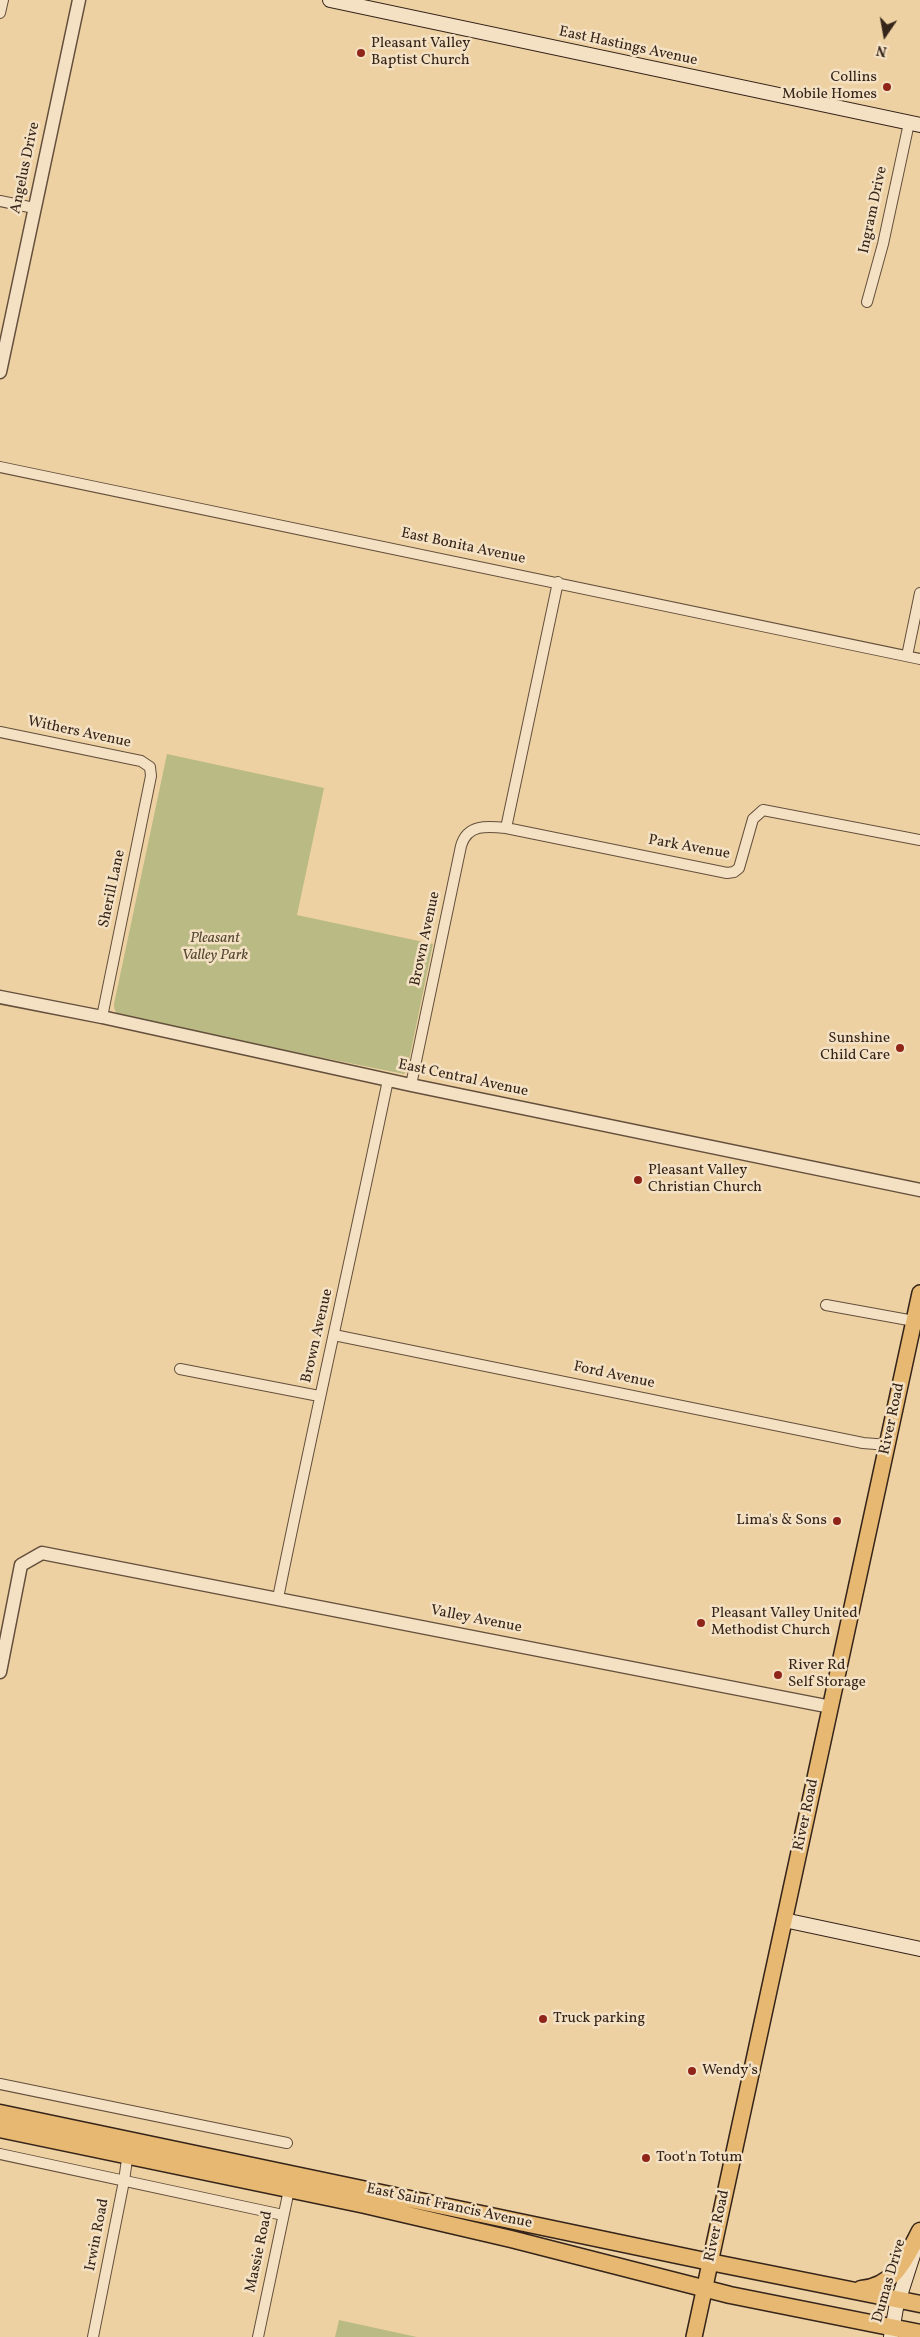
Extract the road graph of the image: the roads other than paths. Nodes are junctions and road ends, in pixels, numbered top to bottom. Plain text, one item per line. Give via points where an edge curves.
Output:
1 (3, 0) edge
2 (78, 0) edge
3 (330, 0) edge
4 (0, 13) edge
5 (914, 124) edge
6 (0, 200) edge
7 (34, 208) junction
8 (867, 302) dead end
9 (0, 372) edge
10 (0, 467) edge
11 (558, 582) junction
12 (920, 593) edge
13 (908, 656) junction
14 (920, 659) edge
15 (0, 732) edge
16 (150, 767) joint
17 (506, 828) junction
18 (470, 831) joint
19 (920, 840) edge
20 (0, 997) edge
21 (102, 1017) junction
22 (388, 1080) junction
23 (411, 1085) junction
24 (920, 1190) edge
25 (920, 1293) edge
26 (826, 1305) dead end
27 (914, 1321) junction
28 (334, 1334) junction
29 (180, 1369) dead end
30 (319, 1396) junction
31 (888, 1446) junction
32 (278, 1598) junction
33 (3, 1641) edge
34 (0, 1672) edge
35 (831, 1707) junction
36 (784, 1920) junction
37 (920, 1948) edge
38 (0, 2084) edge
39 (0, 2113) edge
40 (0, 2129) edge
41 (124, 2140) junction
42 (287, 2143) dead end
43 (0, 2154) edge
44 (129, 2156) junction
45 (124, 2181) junction
46 (290, 2182) junction
47 (284, 2215) junction
48 (920, 2233) edge
49 (710, 2262) junction
50 (705, 2288) junction
51 (852, 2290) junction
52 (899, 2299) junction
53 (920, 2304) edge
54 (854, 2320) junction
55 (892, 2332) edge
56 (920, 2333) edge
57 (93, 2337) edge
58 (258, 2337) edge
59 (694, 2337) edge
60 (878, 2337) edge

1 - 4 street
2 - 7 street, Angelus Drive
3 - 5 main road, East Hastings Avenue
5 - 8 street, Ingram Drive
6 - 7 street
7 - 9 street, Angelus Drive
10 - 11 street, East Bonita Avenue
11 - 13 street, East Bonita Avenue
11 - 17 street
12 - 13 street
13 - 14 street, East Bonita Avenue
15 - 16 street, Withers Avenue via 142,761
16 - 21 street, Sherill Lane via 151,776
17 - 18 street, Park Avenue
17 - 19 street, Park Avenue via 727,873 739,868 753,818 763,810
18 - 23 street, Brown Avenue via 461,846
20 - 21 street, East Central Avenue
21 - 22 street, East Central Avenue
22 - 23 street, East Central Avenue
22 - 28 street, Brown Avenue
23 - 24 street, East Central Avenue
25 - 27 main road, River Road
26 - 27 street
27 - 31 main road, River Road
28 - 30 street, Brown Avenue
28 - 31 street, Ford Avenue
29 - 30 street
30 - 32 street, Brown Avenue
31 - 35 main road, River Road
32 - 33 street, Valley Avenue via 42,1553 21,1565
32 - 35 street, Valley Avenue
33 - 34 street, Valley Avenue
35 - 36 main road, River Road
36 - 37 main road
36 - 49 main road, River Road
38 - 42 street
39 - 41 highway, East Saint Francis Avenue
40 - 44 highway, East Saint Francis Avenue
41 - 44 street, Irwin Road
41 - 46 highway, East Saint Francis Avenue
43 - 45 street
44 - 45 street, Irwin Road
44 - 46 highway, East Saint Francis Avenue
45 - 47 street
45 - 57 street, Irwin Road
46 - 47 street, Massie Road
46 - 49 highway, East Saint Francis Avenue
46 - 50 highway, East Saint Francis Avenue
47 - 58 street, Massie Road
48 - 51 highway via 894,2275 878,2286
48 - 52 main road, Dumas Drive
49 - 50 main road, River Road
49 - 51 highway, East Saint Francis Avenue
50 - 54 highway, East Saint Francis Avenue
50 - 59 main road, River Road
51 - 52 highway, East Saint Francis Avenue
52 - 53 highway, East Saint Francis Avenue
52 - 55 main road, Dumas Drive
54 - 55 highway, East Saint Francis Avenue
54 - 60 highway
55 - 56 highway, East Saint Francis Avenue

